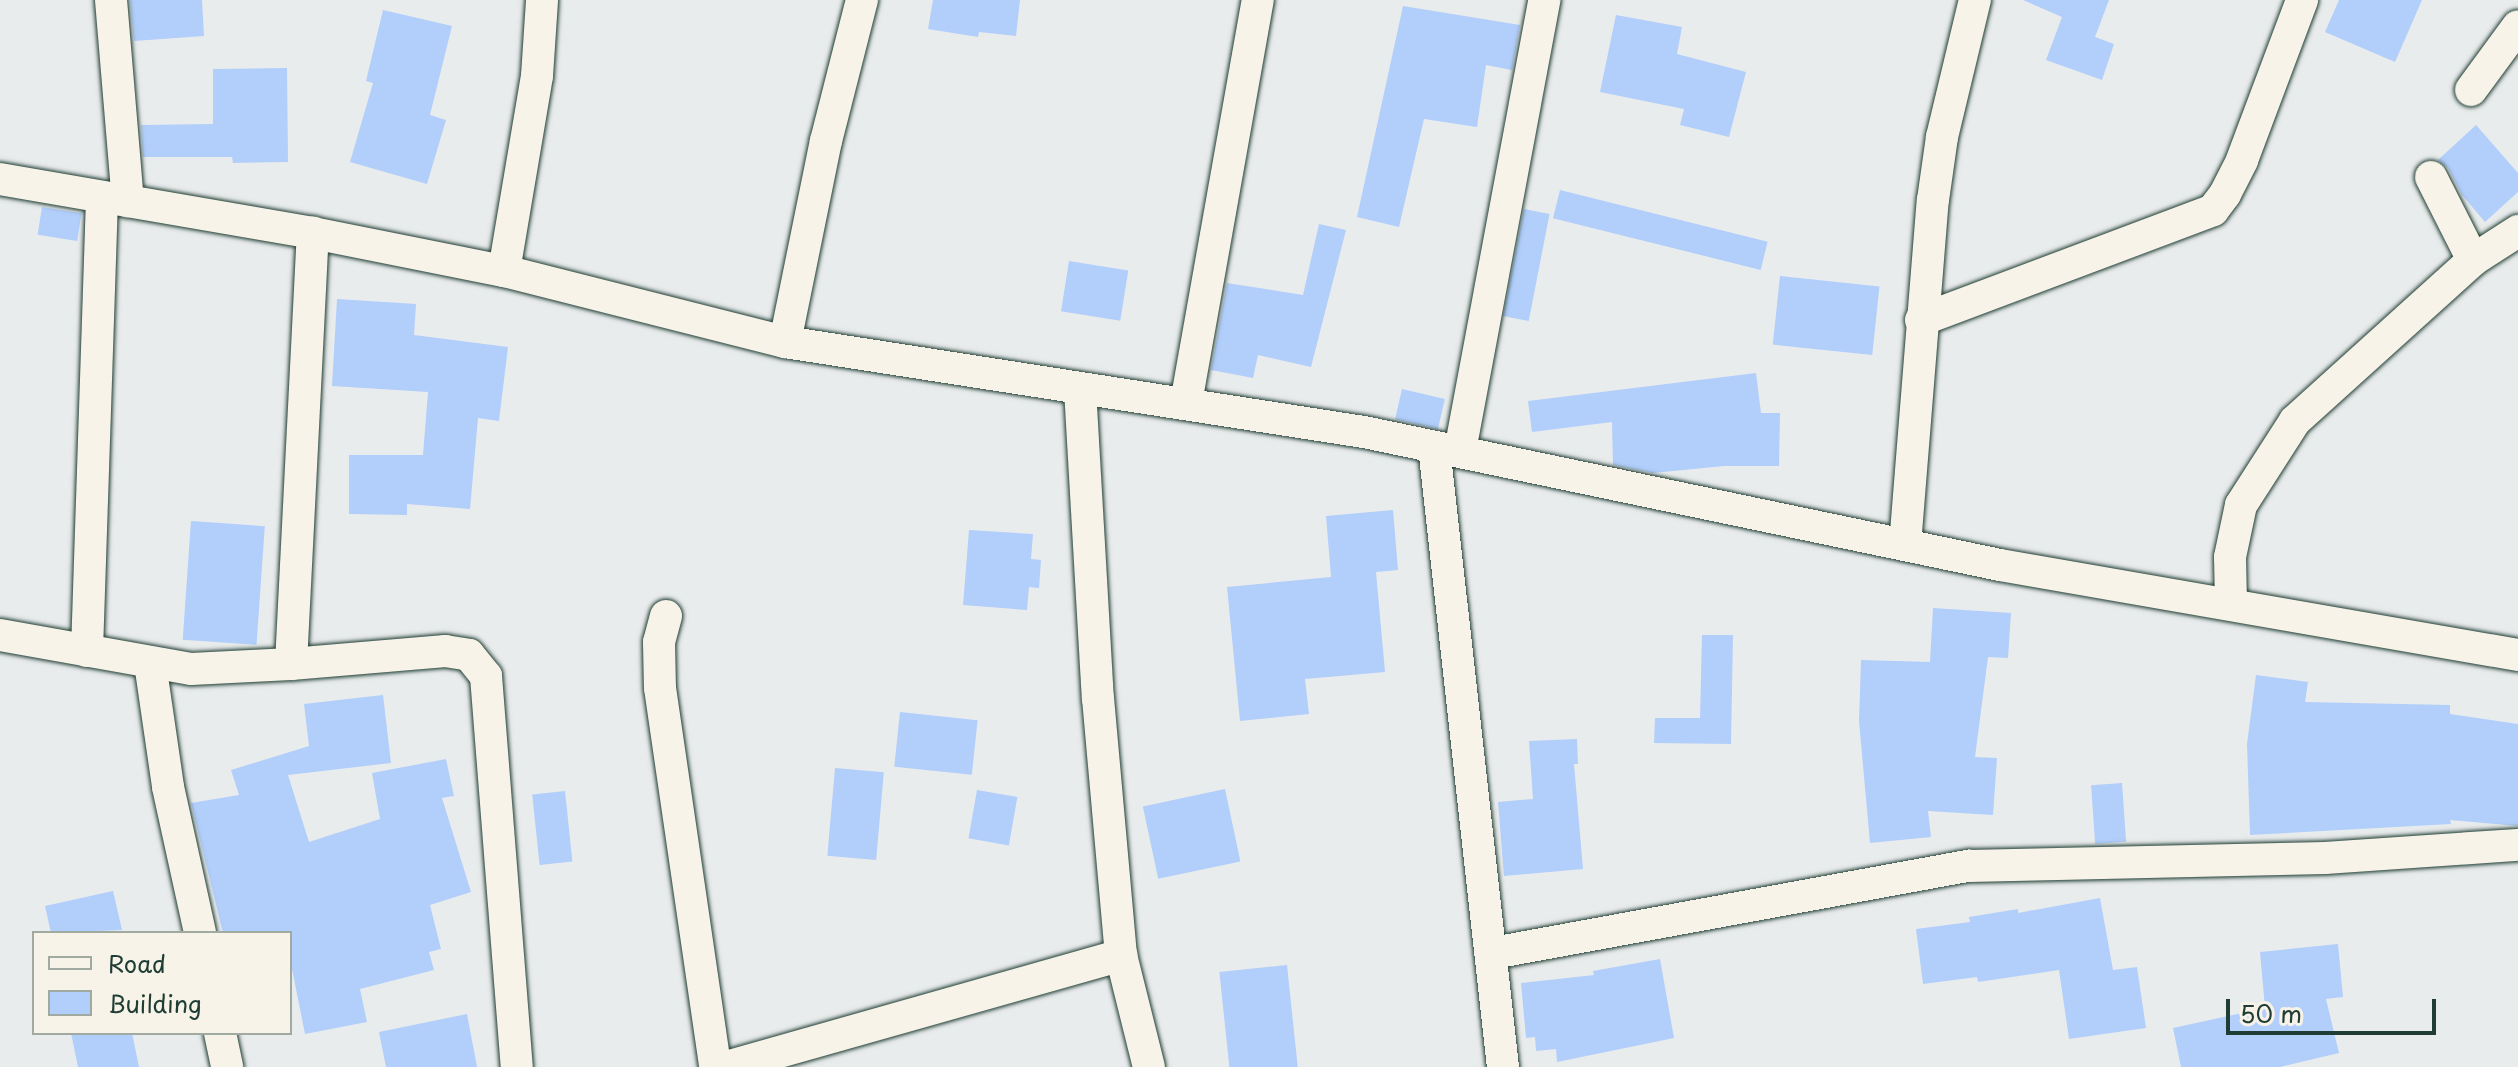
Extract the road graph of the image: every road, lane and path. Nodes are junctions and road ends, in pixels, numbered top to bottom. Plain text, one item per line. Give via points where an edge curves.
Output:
1 (111, 0) edge
2 (542, 0) edge
3 (862, 0) edge
4 (1258, 0) edge
5 (1544, 0) edge
6 (1975, 0) edge
7 (2302, 0) edge
8 (2518, 26) edge
9 (2471, 90) dead end
10 (2431, 177) dead end
11 (0, 179) edge
12 (115, 199) junction
13 (313, 233) junction
14 (2514, 237) edge
15 (2473, 260) junction
16 (504, 271) junction
17 (1921, 320) junction
18 (785, 342) junction
19 (1080, 389) junction
20 (1186, 403) junction
21 (1447, 449) junction
22 (1905, 545) junction
23 (2231, 604) junction
24 (666, 616) dead end
25 (0, 635) edge
26 (87, 651) junction
27 (2518, 655) edge
28 (150, 663) junction
29 (291, 664) junction
30 (2518, 845) edge
31 (200, 931) edge
32 (1493, 953) junction
33 (1121, 955) junction
34 (220, 1035) edge
35 (227, 1067) edge
36 (517, 1067) edge
37 (715, 1067) edge
38 (726, 1067) edge
39 (1149, 1067) edge
40 (1503, 1067) edge

1 - 12 street
2 - 16 street via 537,76
3 - 18 street via 826,141
4 - 20 street
5 - 21 street
6 - 17 street via 1942,137
7 - 17 street via 2242,160 2213,210
8 - 9 street
10 - 15 street
11 - 12 street
12 - 13 street
12 - 26 street
13 - 16 street
13 - 29 street
14 - 15 street
15 - 23 street via 2295,421 2264,464 2241,505 2230,557
16 - 18 street
17 - 22 street
18 - 19 street
19 - 20 street
19 - 33 street via 1098,698
20 - 21 street
21 - 22 street
21 - 32 street
22 - 23 street via 2131,591
23 - 27 street
24 - 37 street via 659,642 660,688
25 - 26 street
26 - 28 street
28 - 29 street via 191,669
28 - 31 street via 168,787
29 - 36 street via 445,651 469,655 486,676
30 - 32 street via 2325,858 1969,866
32 - 40 street
33 - 38 street
33 - 39 street
34 - 35 street

